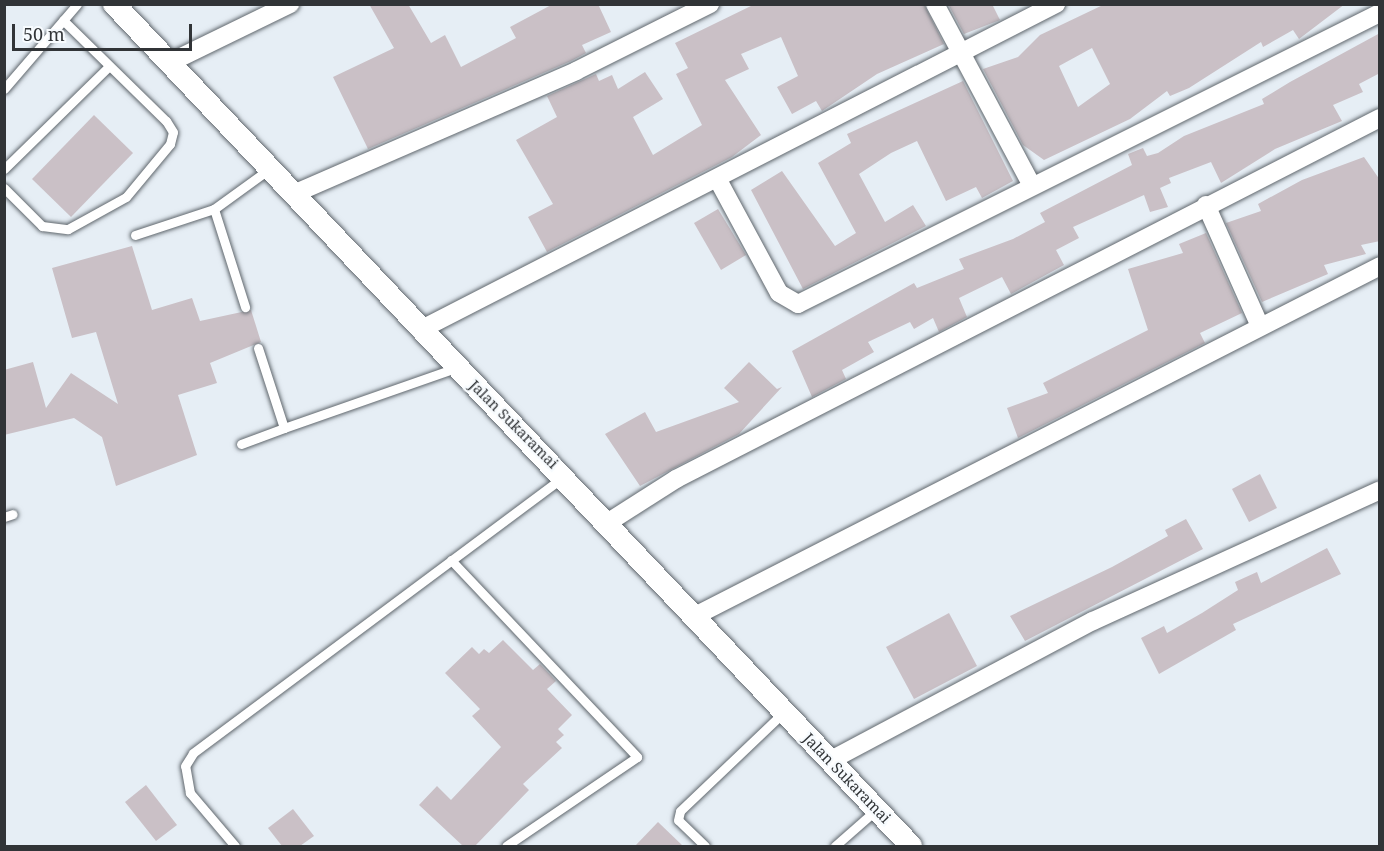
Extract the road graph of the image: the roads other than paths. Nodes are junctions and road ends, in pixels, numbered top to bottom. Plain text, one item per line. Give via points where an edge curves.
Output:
1 (77, 4) edge
2 (114, 4) edge
3 (290, 4) edge
4 (710, 4) edge
5 (935, 4) edge
6 (1056, 4) edge
7 (1380, 13) edge
8 (63, 20) junction
9 (959, 54) junction
10 (169, 63) junction
11 (108, 67) junction
12 (4, 89) edge
13 (1380, 118) edge
14 (271, 168) junction
15 (4, 169) edge
16 (718, 180) junction
17 (1032, 186) junction
18 (4, 188) edge
19 (296, 193) junction
20 (1206, 205) junction
21 (214, 209) junction
22 (135, 235) dead end
23 (1380, 266) edge
24 (245, 307) dead end
25 (1258, 324) junction
26 (420, 330) junction
27 (258, 348) dead end
28 (457, 367) junction
29 (284, 428) junction
30 (240, 444) dead end
31 (565, 476) junction
32 (1380, 490) edge
33 (607, 523) junction
34 (451, 560) junction
35 (695, 616) junction
36 (783, 713) junction
37 (833, 759) junction
38 (877, 808) junction
39 (235, 846) edge
40 (506, 846) edge
41 (705, 846) edge
42 (835, 846) edge
43 (911, 846) edge

1 - 8 lane
2 - 10 street, Jalan Sukaramai
3 - 10 street
4 - 19 street via 576,70
5 - 9 street
6 - 9 street
7 - 17 street
8 - 11 lane
8 - 12 lane
9 - 16 street
9 - 17 street
10 - 14 street, Jalan Sukaramai
11 - 15 lane
11 - 18 lane via 166,121 172,132 166,152 126,197 68,229 42,226
13 - 20 street
14 - 19 street, Jalan Sukaramai
14 - 21 lane
16 - 17 street via 779,293 798,304
16 - 26 street
19 - 26 street, Jalan Sukaramai
20 - 25 street
20 - 33 street via 676,479
21 - 22 lane
21 - 24 lane
23 - 25 street
25 - 35 street
26 - 28 street, Jalan Sukaramai
27 - 29 lane
28 - 29 lane
28 - 31 street, Jalan Sukaramai
29 - 30 lane
31 - 33 street, Jalan Sukaramai
31 - 34 lane
32 - 37 street via 1093,621
33 - 35 street, Jalan Sukaramai
34 - 39 lane via 193,753 185,766 190,793
34 - 40 lane via 637,757
35 - 36 street, Jalan Sukaramai
36 - 37 street, Jalan Sukaramai
36 - 41 lane via 680,811 678,820
37 - 38 street, Jalan Sukaramai
38 - 42 lane
38 - 43 street, Jalan Sukaramai

